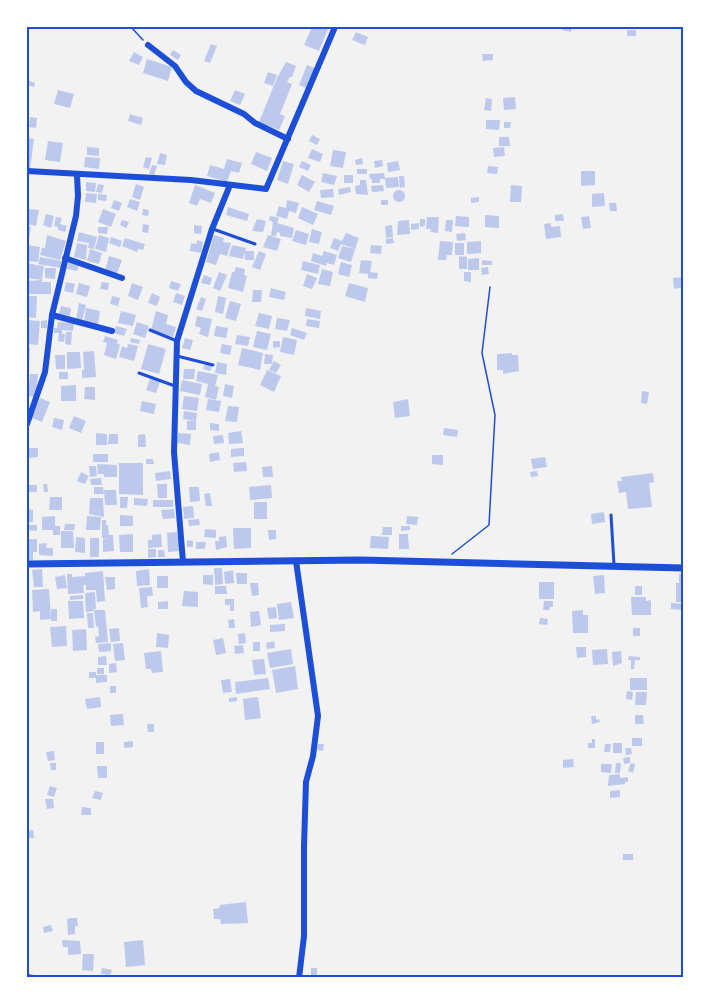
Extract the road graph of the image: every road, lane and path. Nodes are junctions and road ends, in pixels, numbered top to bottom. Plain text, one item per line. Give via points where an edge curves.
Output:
1 (131, 27) edge
2 (335, 27) edge
3 (148, 45) joint
4 (288, 139) junction
5 (27, 171) edge
6 (77, 175) junction
7 (230, 185) junction
8 (212, 229) junction
9 (255, 244) dead end
10 (65, 258) junction
11 (122, 278) dead end
12 (490, 287) dead end
13 (52, 315) junction
14 (150, 330) dead end
15 (112, 331) dead end
16 (177, 341) junction
17 (176, 355) junction
18 (213, 365) dead end
19 (139, 373) dead end
20 (175, 387) junction
21 (27, 424) edge
22 (611, 514) dead end
23 (296, 561) junction
24 (183, 562) junction
25 (442, 562) junction
26 (27, 564) edge
27 (614, 566) junction
28 (684, 568) edge
29 (27, 977) edge
30 (33, 978) edge
31 (299, 978) edge

1 - 3 path
2 - 4 street
3 - 4 street via 175,66 196,91
4 - 7 street via 266,189
5 - 6 street
6 - 7 street
6 - 10 street via 76,216
7 - 8 street
8 - 9 lane
8 - 16 street
10 - 11 street
10 - 13 street
12 - 25 path via 482,353 495,415 489,525
13 - 15 street
13 - 21 street via 45,372
14 - 16 lane
16 - 17 street
17 - 18 lane
17 - 20 street
19 - 20 lane
20 - 24 street via 174,452
22 - 27 lane
23 - 24 street
23 - 25 street
23 - 31 street via 318,716 306,782 304,936
24 - 26 street
25 - 27 street
27 - 28 street
29 - 30 street

